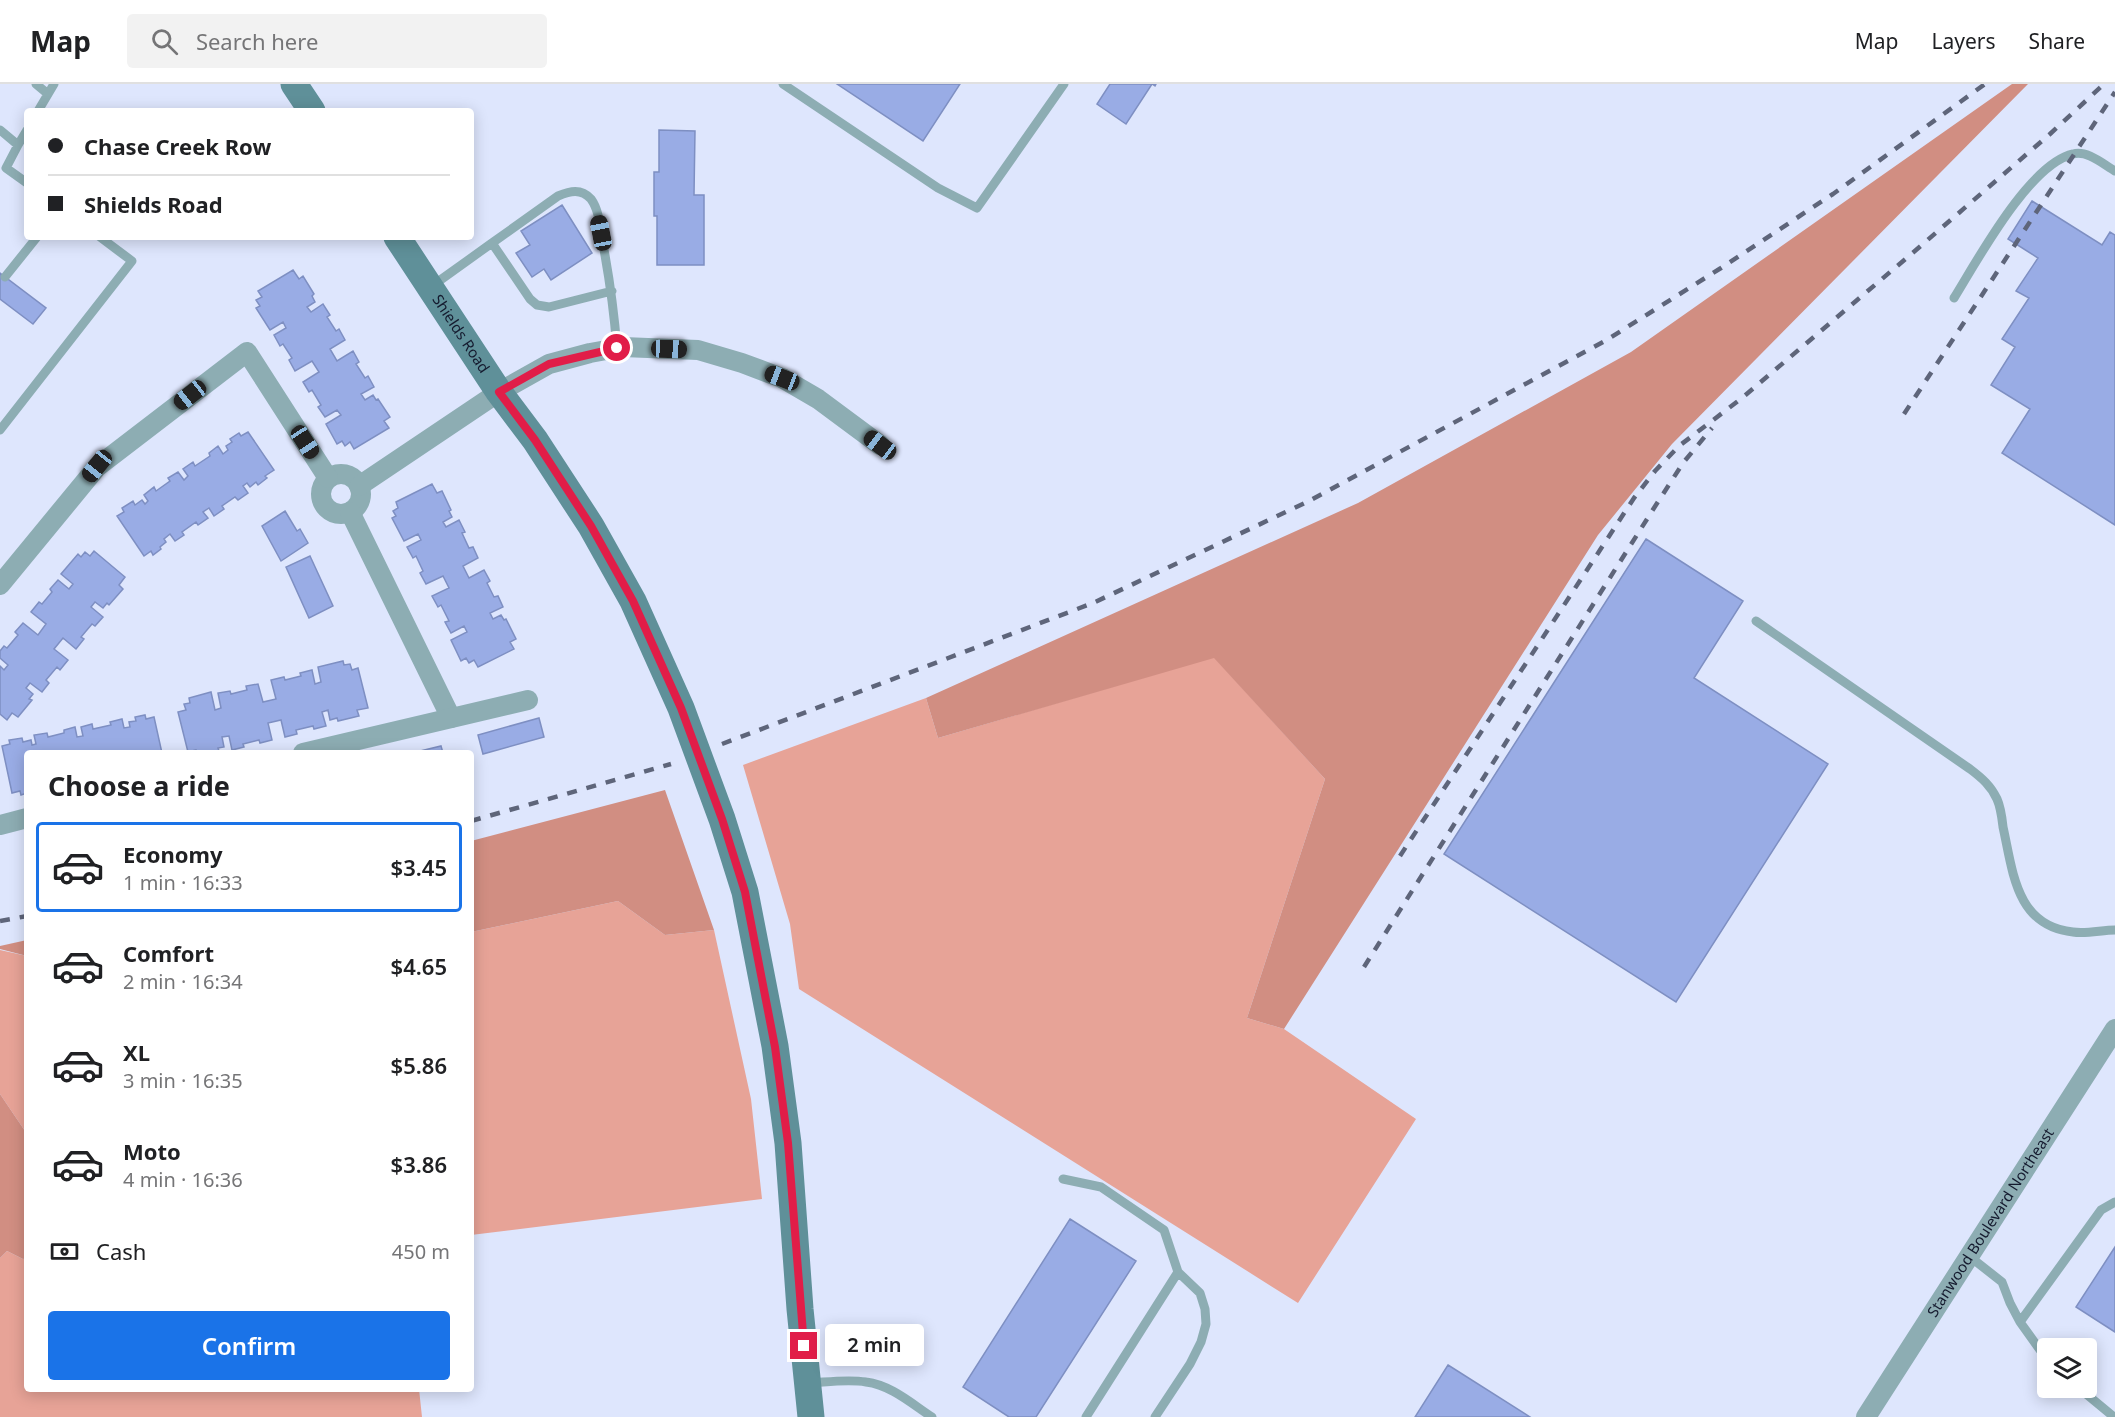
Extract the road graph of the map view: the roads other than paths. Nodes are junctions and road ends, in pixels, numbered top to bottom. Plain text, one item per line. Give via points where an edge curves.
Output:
1 (36, 84) edge
2 (54, 84) edge
3 (294, 84) edge
4 (783, 84) edge
5 (1064, 84) edge
6 (48, 94) junction
7 (40, 108) edge
8 (310, 108) edge
9 (0, 130) edge
10 (24, 135) edge
11 (18, 145) junction
12 (2115, 171) edge
13 (3, 172) edge
14 (24, 182) edge
15 (35, 240) edge
16 (104, 240) edge
17 (400, 240) edge
18 (492, 243) junction
19 (6, 277) dead end
20 (431, 287) junction
21 (612, 291) junction
22 (1954, 298) dead end
23 (617, 348) junction
24 (499, 392) junction
25 (0, 430) edge
26 (880, 445) dead end
27 (328, 478) junction
28 (359, 486) junction
29 (350, 512) junction
30 (2, 579) edge
31 (1756, 621) dead end
32 (528, 700) dead end
33 (451, 718) junction
34 (316, 750) edge
35 (24, 819) edge
36 (0, 825) edge
37 (2115, 930) edge
38 (2115, 1029) edge
39 (1063, 1179) dead end
40 (2115, 1202) edge
41 (1969, 1256) junction
42 (1178, 1272) junction
43 (2020, 1322) junction
44 (2037, 1346) edge
45 (808, 1383) junction
46 (2091, 1398) edge
47 (811, 1417) edge
48 (932, 1417) edge
49 (1086, 1417) edge
50 (1155, 1417) edge
51 (1866, 1417) edge
52 (2114, 1417) edge

1 - 6 lane
2 - 6 lane
3 - 8 street
4 - 5 lane via 938,188 977,208
6 - 7 lane
9 - 11 lane
10 - 11 lane
11 - 13 lane
12 - 22 lane via 2091,156 2075,153 2055,161 2004,217
13 - 14 lane
15 - 19 lane
16 - 25 lane via 132,261
17 - 20 street, Shields Road
18 - 20 lane
18 - 21 lane via 537,305 549,307
18 - 21 lane via 558,196 581,191 597,213
20 - 24 street, Shields Road
21 - 23 lane
23 - 24 street via 549,364
23 - 26 street via 698,350 742,363 782,378 818,399
24 - 28 street
24 - 45 street, Shields Road via 591,526 633,601 681,708 745,892 775,1047 788,1143
27 - 28 street via 348,474
27 - 29 street via 321,488 322,501 337,514
27 - 30 street via 247,352 97,466
28 - 29 street via 359,502
29 - 33 street
31 - 37 lane via 1988,783 1998,801 2024,905 2038,920 2074,932
32 - 33 street
33 - 34 street
35 - 36 street
38 - 41 street, Stanwood Boulevard Northeast via 2106,1049
39 - 42 lane via 1101,1187 1164,1230
40 - 43 lane via 2101,1210
41 - 43 lane via 2002,1282
41 - 51 street, Stanwood Boulevard Northeast
42 - 49 lane
42 - 50 lane via 1200,1293 1206,1324 1190,1364
43 - 44 lane
45 - 47 street, Shields Road
45 - 48 lane via 868,1382 884,1386
46 - 52 lane

